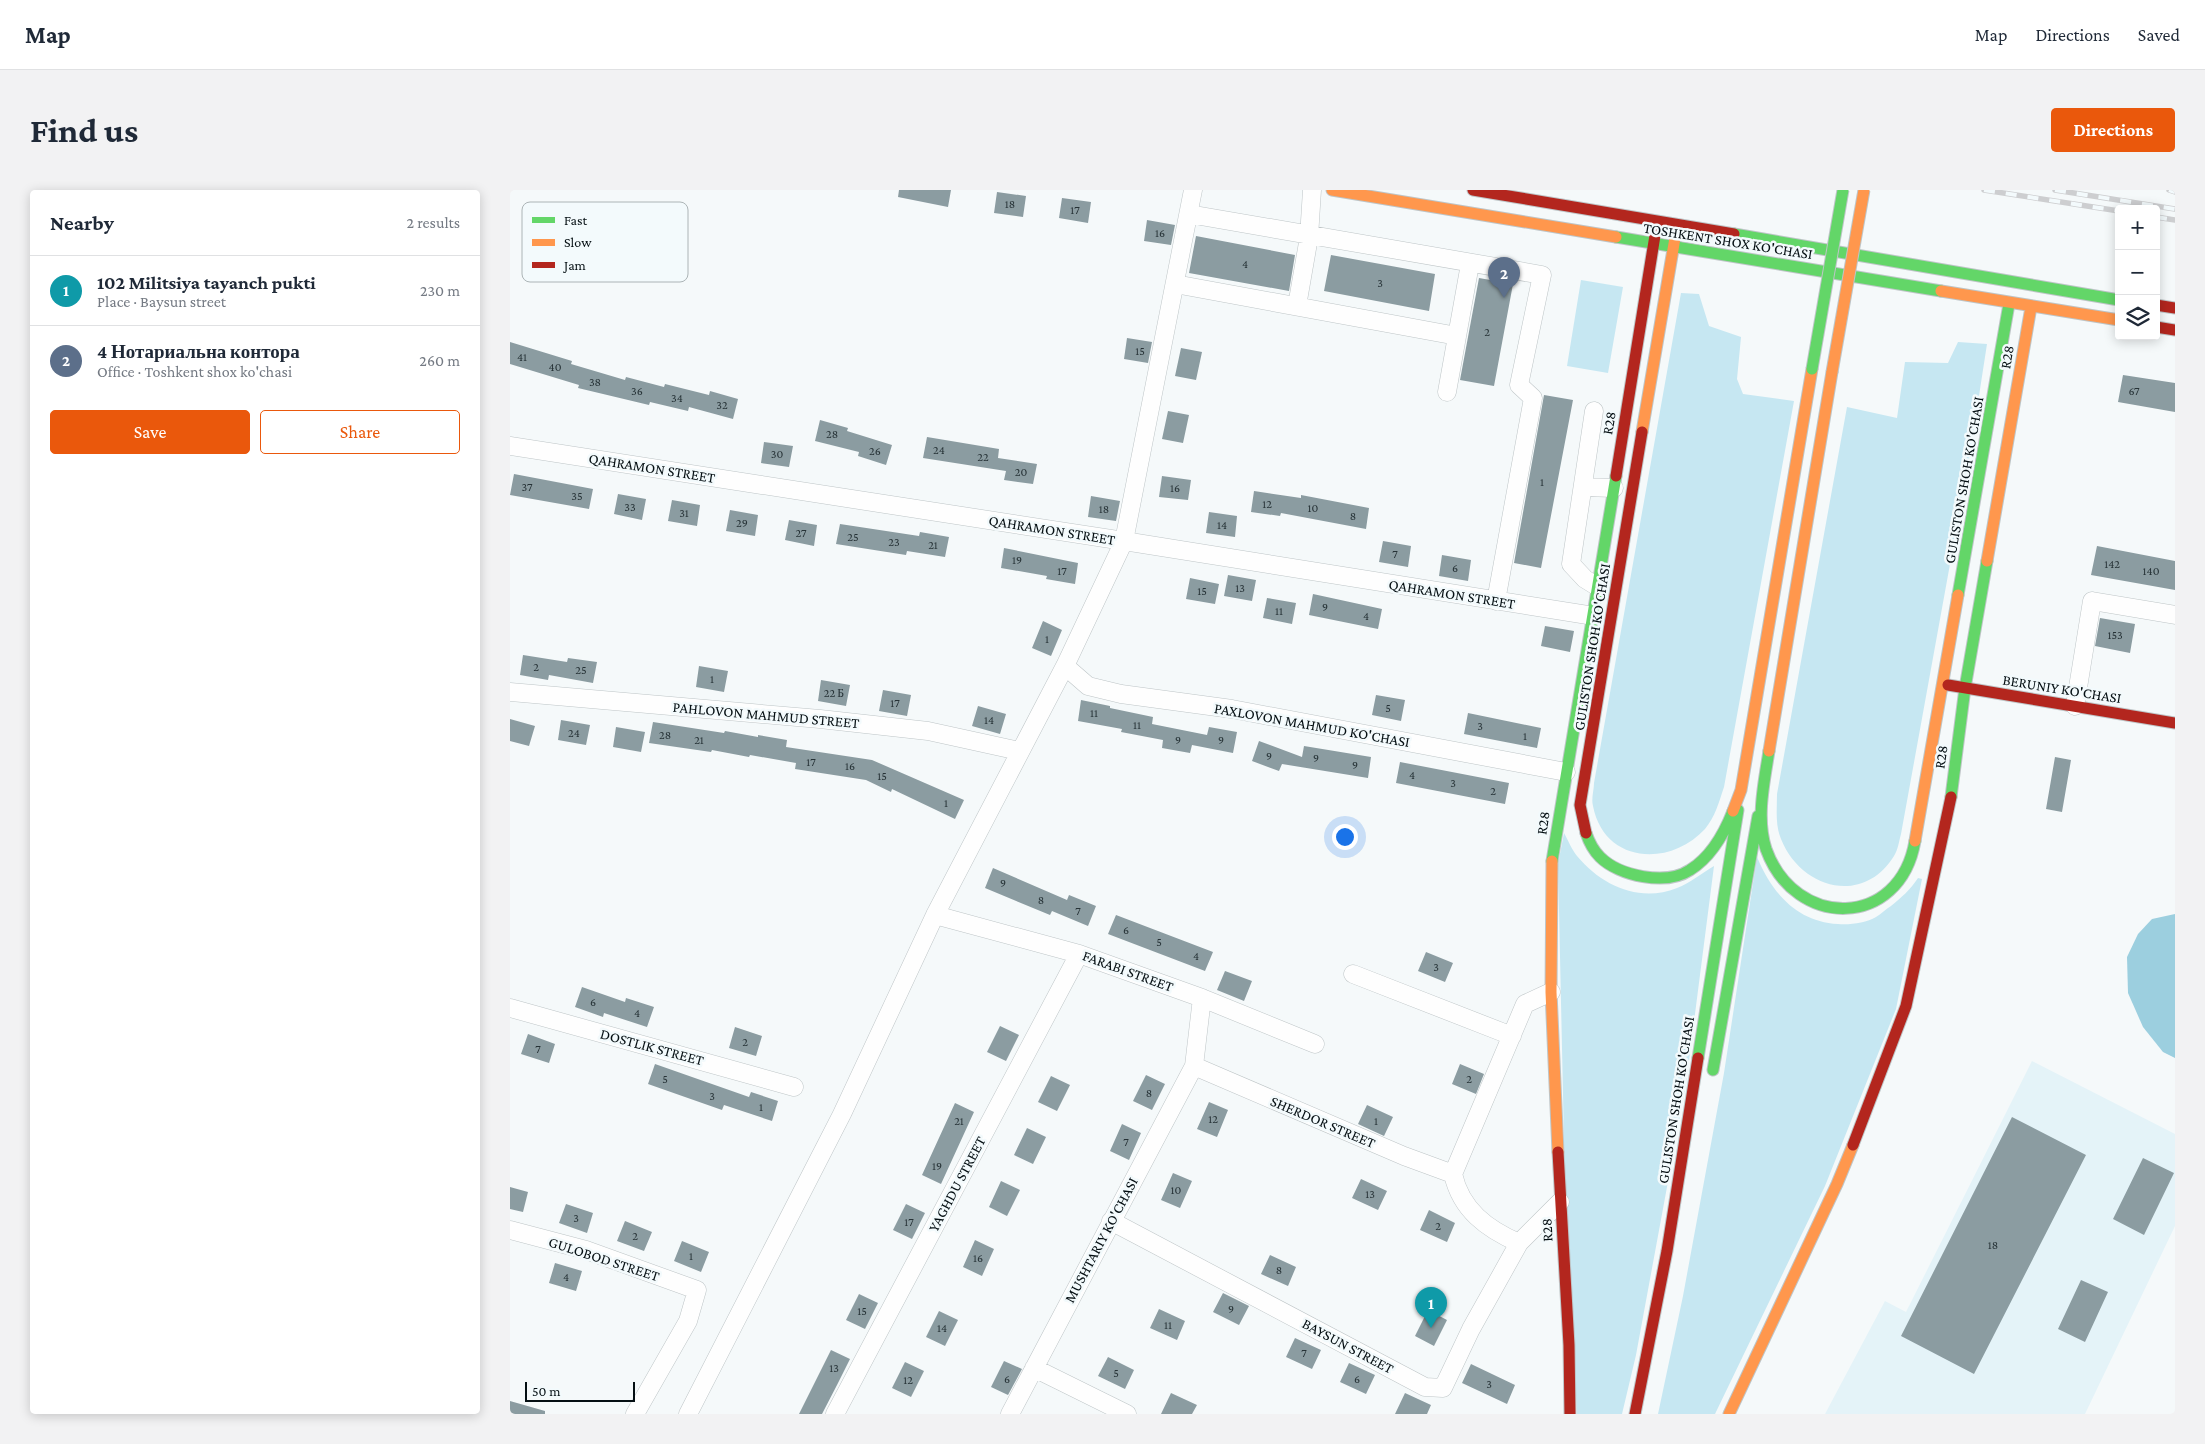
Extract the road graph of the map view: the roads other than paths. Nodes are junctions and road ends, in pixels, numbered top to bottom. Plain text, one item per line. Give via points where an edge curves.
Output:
1 (1193, 190) edge
2 (1312, 190) edge
3 (1332, 190) edge
4 (1473, 190) edge
5 (1843, 190) edge
6 (1864, 190) edge
7 (1189, 214) junction
8 (1657, 223) junction
9 (1677, 226) junction
10 (1309, 236) junction
11 (1654, 244) junction
12 (1673, 246) junction
13 (1470, 264) junction
14 (1175, 284) junction
15 (2115, 299) edge
16 (2009, 304) junction
17 (1297, 306) junction
18 (2160, 306) edge
19 (2031, 307) junction
20 (2175, 308) edge
21 (2115, 319) edge
22 (2160, 328) edge
23 (2175, 330) edge
24 (1457, 336) junction
25 (1447, 392) dead end
26 (1594, 411) dead end
27 (510, 446) edge
28 (1583, 487) junction
29 (1614, 488) junction
30 (1124, 541) junction
31 (1598, 587) junction
32 (1496, 601) junction
33 (2175, 615) edge
34 (1594, 616) junction
35 (1065, 666) junction
36 (1943, 685) junction
37 (1965, 688) junction
38 (510, 692) edge
39 (2076, 706) junction
40 (2175, 723) edge
41 (1019, 751) junction
42 (1566, 772) junction
43 (1741, 790) junction
44 (1762, 795) junction
45 (935, 915) junction
46 (1080, 954) junction
47 (1353, 974) dead end
48 (1551, 992) junction
49 (1202, 998) junction
50 (510, 1008) edge
51 (1512, 1036) junction
52 (1314, 1044) dead end
53 (1194, 1066) junction
54 (1712, 1078) dead end
55 (794, 1087) dead end
56 (1453, 1174) junction
57 (1560, 1202) junction
58 (1111, 1221) junction
59 (510, 1230) edge
60 (1519, 1243) junction
61 (1034, 1368) junction
62 (635, 1414) edge
63 (688, 1414) edge
64 (834, 1414) edge
65 (1010, 1414) edge
66 (1127, 1414) edge
67 (1570, 1414) edge
68 (1635, 1414) edge
69 (1728, 1414) edge

1 - 7 street
2 - 10 street
3 - 11 main road, TOSHKENT SHOX KO'CHASI
4 - 8 main road, TOSHKENT SHOX KO'CHASI
5 - 43 main road, GULISTON SHOH KO'CHASI, bridge
6 - 44 main road, GULISTON SHOH KO'CHASI, bridge
7 - 10 street
7 - 14 street
8 - 9 main road, TOSHKENT SHOX KO'CHASI
8 - 11 main road, R28
9 - 12 main road, GULISTON SHOH KO'CHASI
9 - 15 main road, TOSHKENT SHOX KO'CHASI
10 - 13 street
10 - 17 street
11 - 12 main road, TOSHKENT SHOX KO'CHASI
11 - 29 main road, R28
12 - 16 main road, TOSHKENT SHOX KO'CHASI
12 - 43 main road, GULISTON SHOH KO'CHASI via 1580,805 1583,826 1590,843 1605,863 1628,874 1659,879 1688,872 1711,853 1728,825
13 - 24 street
13 - 32 street via 1542,275 1519,385 1533,398
14 - 17 street
14 - 30 street
16 - 19 main road, TOSHKENT SHOX KO'CHASI
16 - 36 main road, GULISTON SHOH KO'CHASI
17 - 24 street
18 - 20 main road
19 - 21 main road, TOSHKENT SHOX KO'CHASI
19 - 37 main road, R28
22 - 23 main road
24 - 25 street
26 - 28 street
27 - 30 street, QAHRAMON STREET
28 - 29 street
28 - 31 street via 1571,564
29 - 31 main road, R28
30 - 32 street, QAHRAMON STREET
30 - 35 street
31 - 34 main road, R28
32 - 34 street, QAHRAMON STREET
33 - 39 street via 2092,601
34 - 42 main road, R28
35 - 41 street
35 - 42 street, PAXLOVON MAHMUD KO'CHASI via 1088,686 1121,694 1232,709
36 - 37 main road, BERUNIY KO'CHASI
36 - 44 main road, GULISTON SHOH KO'CHASI via 1914,852 1904,874 1890,890 1869,904 1849,910 1831,910 1795,893 1767,849
37 - 39 main road, BERUNIY KO'CHASI
37 - 69 main road, R28 via 1951,795 1906,1006 1837,1184
38 - 41 street, PAHLOVON MAHMUD STREET via 928,731
39 - 40 main road, BERUNIY KO'CHASI
41 - 45 street
42 - 48 main road, R28 via 1552,864
43 - 68 main road, GULISTON SHOH KO'CHASI via 1667,1251
44 - 54 main road, GULISTON SHOH KO'CHASI
45 - 46 street, FARABI STREET
45 - 63 street via 842,1114
46 - 49 street, FARABI STREET
46 - 64 street, YAGHDU STREET
47 - 51 street
48 - 51 street via 1525,1004
48 - 57 main road, R28
49 - 52 street, FARABI STREET
49 - 53 street
50 - 55 street, DOSTLIK STREET
51 - 56 street
53 - 56 street, SHERDOR STREET
53 - 58 street, MUSHTARIY KO'CHASI
56 - 60 street via 1456,1190 1474,1215 1500,1235
57 - 60 street
57 - 67 main road, R28
58 - 60 street, BAYSUN STREET via 1426,1387 1443,1388 1471,1329
58 - 61 street, MUSHTARIY KO'CHASI
59 - 62 street, GULOBOD STREET via 586,1250 697,1290 688,1321
61 - 65 street, MUSHTARIY KO'CHASI
61 - 66 street

